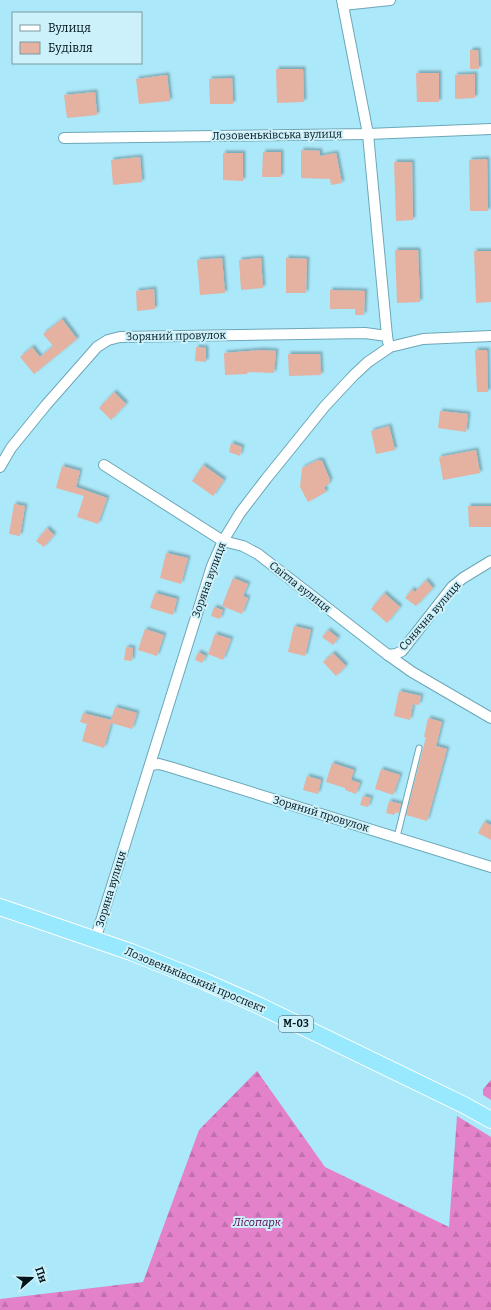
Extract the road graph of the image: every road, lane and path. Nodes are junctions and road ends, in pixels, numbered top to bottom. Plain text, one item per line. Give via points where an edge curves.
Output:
1 (390, 0) edge
2 (343, 3) edge
3 (491, 129) edge
4 (368, 134) junction
5 (64, 138) dead end
6 (387, 336) junction
7 (491, 336) edge
8 (390, 347) junction
9 (104, 465) dead end
10 (0, 467) edge
11 (223, 542) junction
12 (491, 561) edge
13 (388, 655) junction
14 (491, 718) edge
15 (419, 748) dead end
16 (150, 764) junction
17 (397, 837) junction
18 (491, 867) edge
19 (0, 907) edge
20 (95, 940) junction
21 (491, 1120) edge

1 - 2 street
2 - 4 street
3 - 4 street, Лозовеньківська вулиця
4 - 5 street, Лозовеньківська вулиця
4 - 6 street
6 - 8 street
6 - 10 street, Зоряний провулок via 168,336 120,337 108,340 97,347 46,405 11,448
7 - 8 street, Зоряна вулиця via 423,339
8 - 11 street, Зоряна вулиця via 354,374 325,406 240,513
9 - 11 street, Світла вулиця
11 - 13 street, Світла вулиця via 243,546 258,554
11 - 16 street, Зоряна вулиця via 212,566
12 - 13 street, Сонячна вулиця via 452,587 402,651
13 - 14 street, Світла вулиця
15 - 17 lane
16 - 17 street, Зоряний провулок via 170,767
16 - 20 street, Зоряна вулиця
17 - 18 street, Зоряний провулок
19 - 20 highway, Лозовеньківський проспект / М-03
20 - 21 highway, Лозовеньківський проспект / М-03 via 132,952 246,1000

